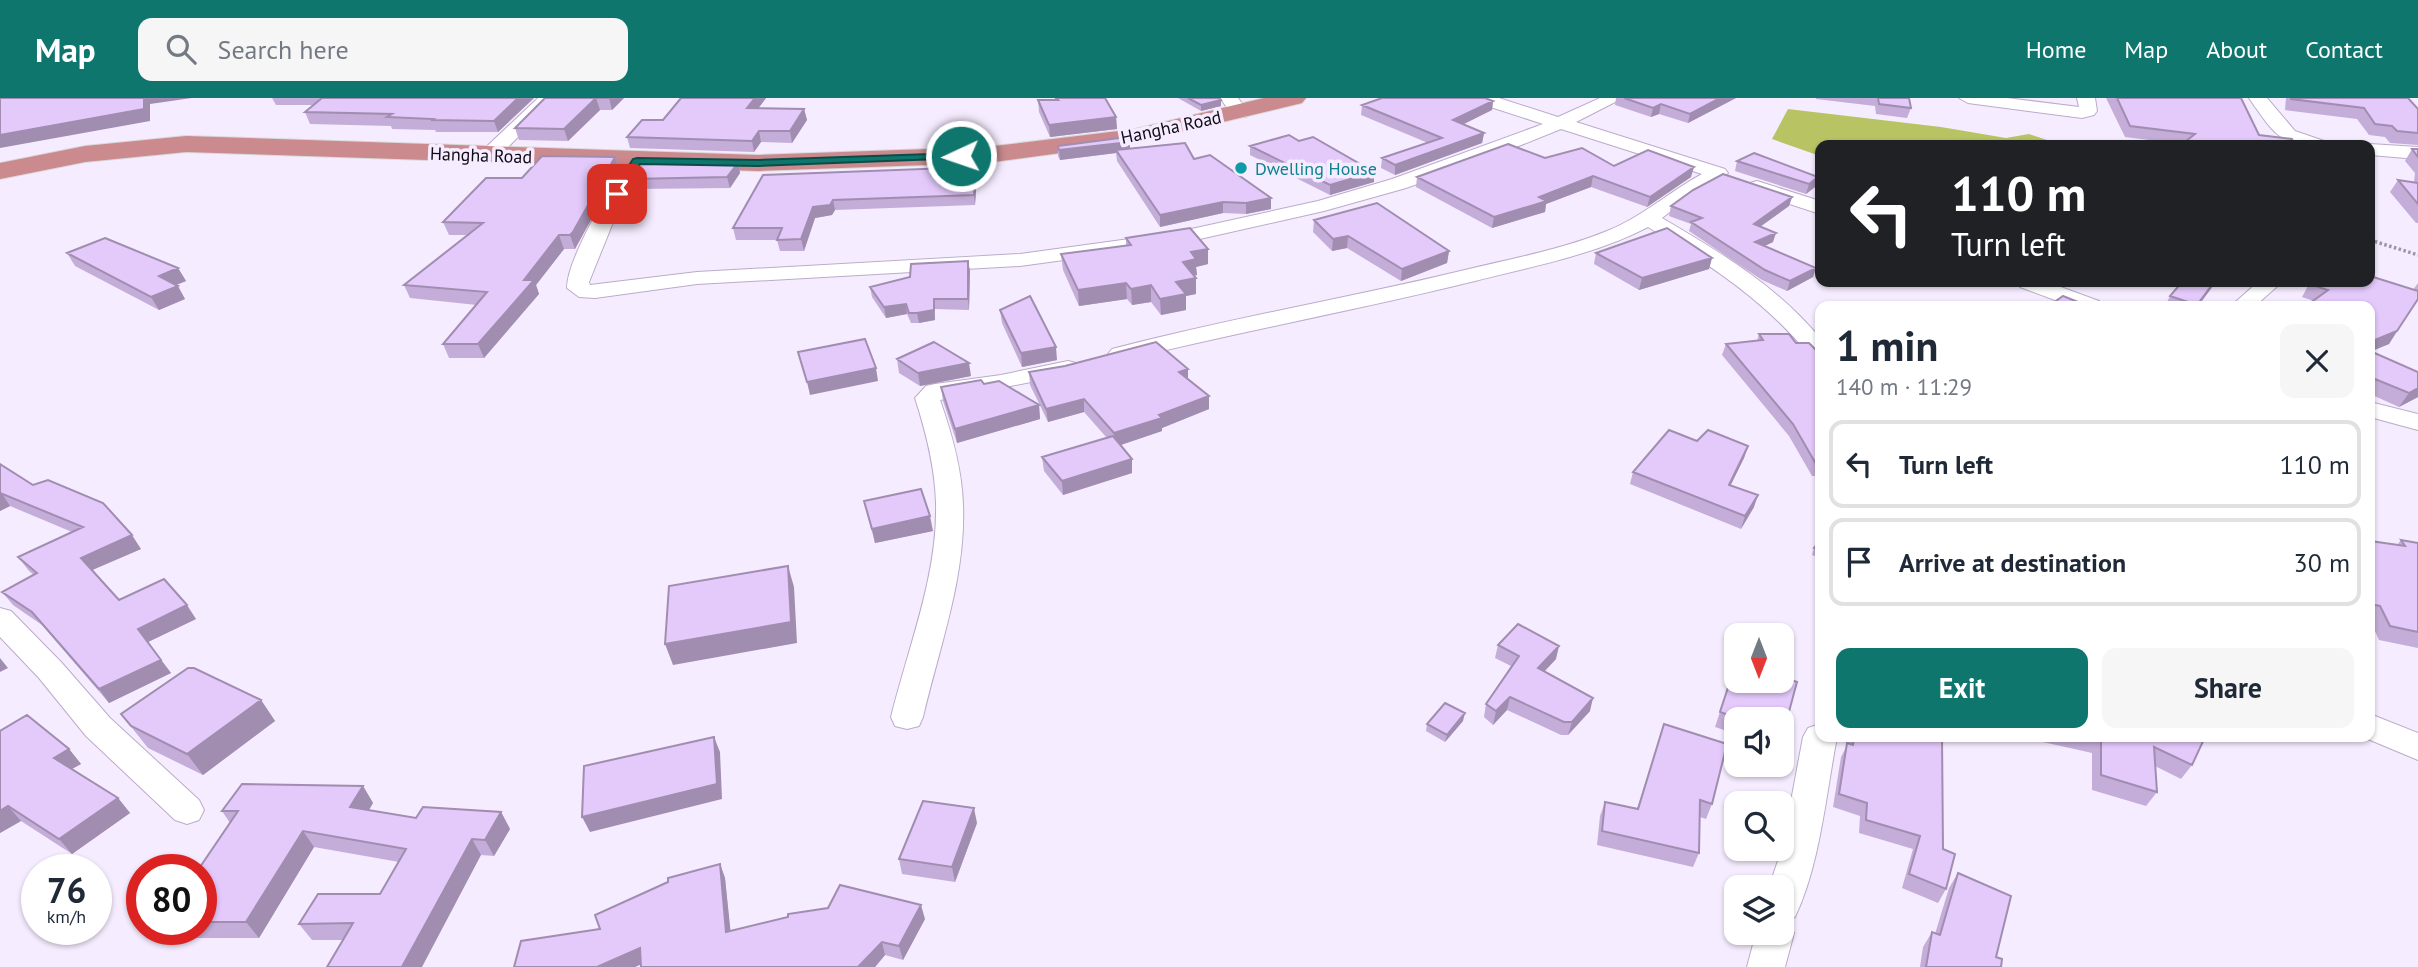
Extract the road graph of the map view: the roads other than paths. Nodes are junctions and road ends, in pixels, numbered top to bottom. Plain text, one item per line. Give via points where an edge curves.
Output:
1 (548, 98) edge
2 (1294, 98) edge
3 (1481, 98) edge
4 (1614, 98) edge
5 (1968, 98) edge
6 (2258, 98) edge
7 (2086, 105) edge
8 (1235, 106) edge
9 (1560, 124) junction
10 (2297, 140) edge
11 (2375, 150) edge
12 (2418, 153) edge
13 (489, 155) junction
14 (637, 161) junction
15 (0, 171) edge
16 (1718, 173) junction
17 (1815, 206) edge
18 (1648, 219) junction
19 (2041, 287) edge
20 (2265, 287) edge
21 (2078, 301) edge
22 (2248, 301) edge
23 (1815, 347) edge
24 (2375, 410) edge
25 (2418, 422) edge
26 (0, 618) edge
27 (907, 717) dead end
28 (2375, 728) edge
29 (1819, 742) edge
30 (2418, 747) edge
31 (187, 810) dead end
32 (1790, 875) edge
33 (1771, 945) edge
34 (1766, 967) edge

1 - 13 street
2 - 8 highway, Hangha Road
3 - 9 street
4 - 9 street
5 - 7 street
6 - 10 street via 2282,132
8 - 14 highway, Hangha Road via 1135,136 986,155 758,163
9 - 14 street via 1403,182 1243,225 1154,241 1021,260 708,277 587,292 578,288 578,282 590,248
9 - 16 street
11 - 12 street
13 - 14 highway, Hangha Road
13 - 15 highway, Hangha Road via 186,145 85,154
16 - 17 street
16 - 18 street
18 - 23 street via 1766,294
18 - 27 street via 1621,234 1546,257 1382,298 1236,324 1002,382 929,394 948,482 948,539
19 - 21 street
20 - 22 street
24 - 25 street
26 - 31 street via 98,727
28 - 30 street
29 - 32 street
33 - 34 street

